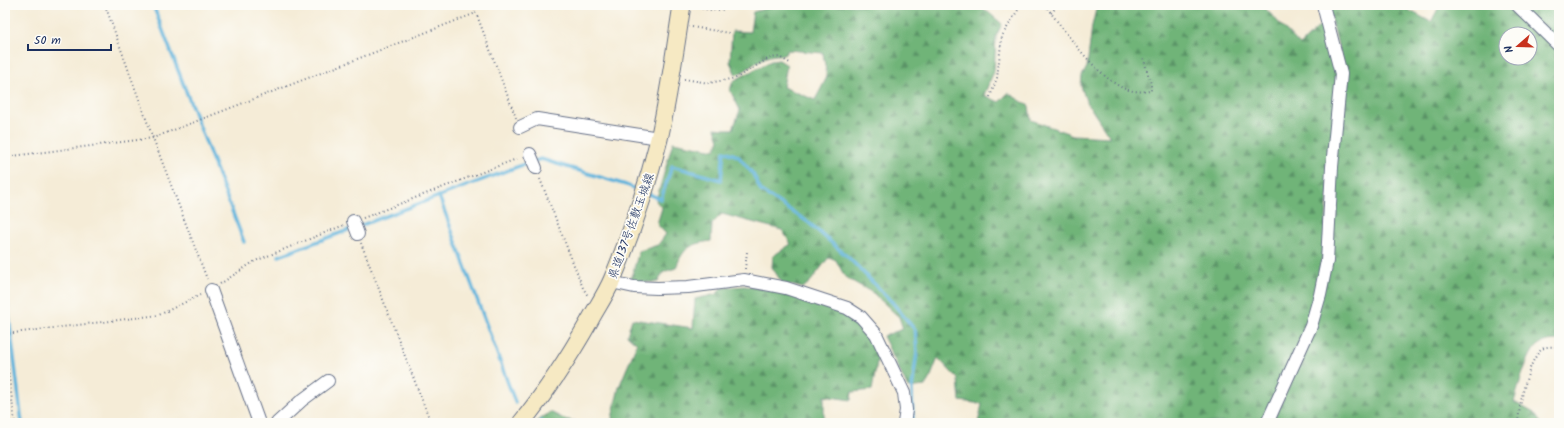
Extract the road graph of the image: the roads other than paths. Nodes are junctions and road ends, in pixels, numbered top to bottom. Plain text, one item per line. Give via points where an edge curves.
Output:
1 (1323, 5) edge
2 (1517, 5) edge
3 (688, 6) edge
4 (1559, 46) edge
5 (520, 127) road end
6 (659, 138) junction
7 (530, 154) road end
8 (536, 168) road end
9 (353, 222) road end
10 (358, 234) road end
11 (611, 282) junction
12 (211, 290) road end
13 (328, 381) dead end
14 (259, 423) edge
15 (277, 423) edge
16 (521, 423) edge
17 (904, 423) edge
18 (1266, 423) edge

1 - 18 street via 1341,74 1332,167 1327,261 1311,326
2 - 4 street
3 - 6 main road, 県道137号佐敷玉城線 via 679,25
5 - 6 street via 537,119
6 - 11 main road, 県道137号佐敷玉城線 via 644,193
7 - 8 street
9 - 10 street
11 - 16 main road, 県道137号佐敷玉城線 via 563,367
11 - 17 street via 657,288 744,280 786,288 847,308 861,317 876,334 904,393
12 - 14 street
13 - 15 street

